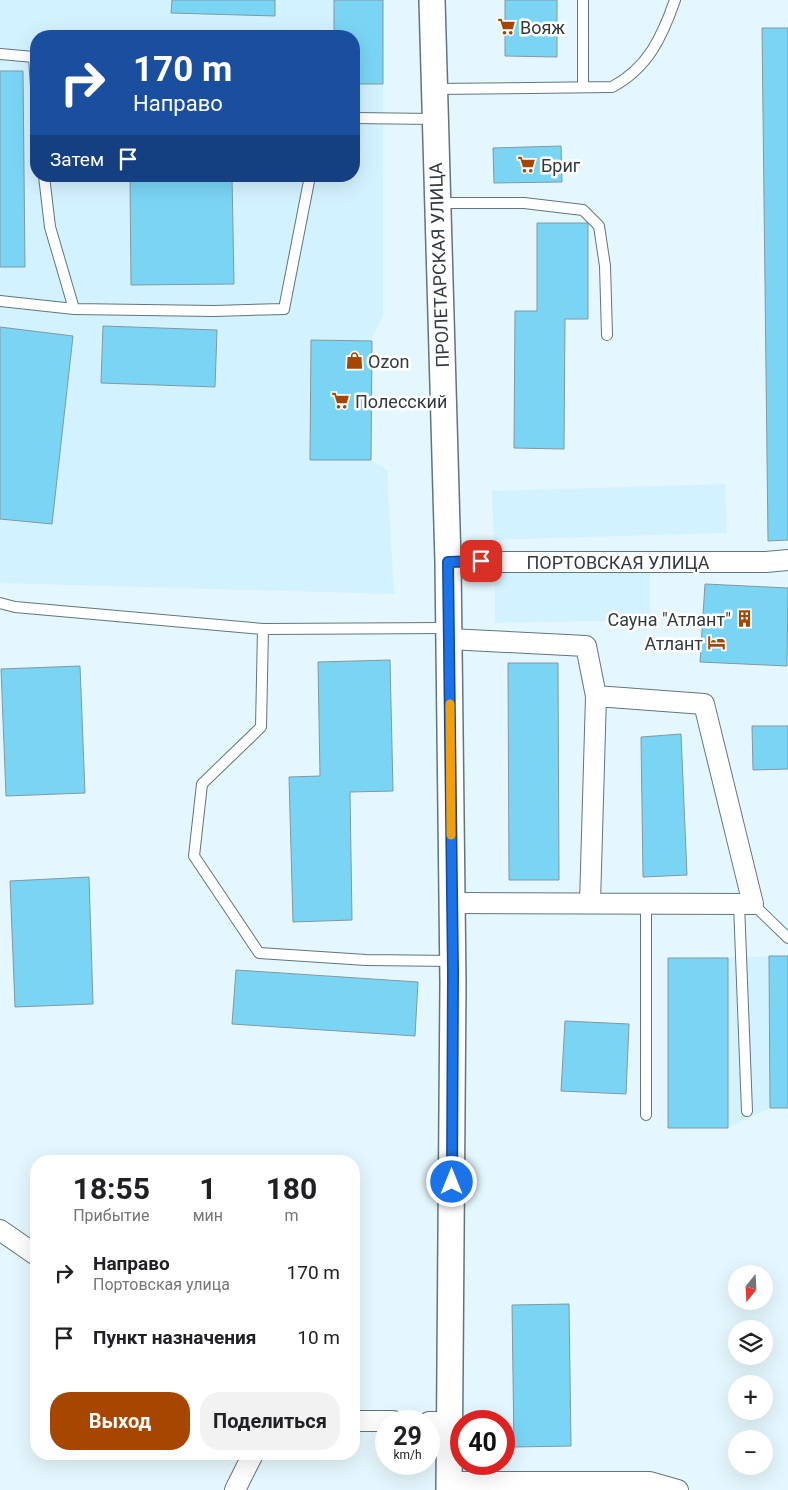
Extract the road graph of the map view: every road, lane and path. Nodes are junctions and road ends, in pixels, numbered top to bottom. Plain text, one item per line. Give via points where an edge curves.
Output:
1 (432, 0) edge
2 (583, 0) edge
3 (675, 0) edge
4 (0, 54) edge
5 (30, 57) edge
6 (583, 88) junction
7 (434, 89) junction
8 (360, 118) edge
9 (434, 119) junction
10 (45, 182) edge
11 (309, 182) edge
12 (437, 203) junction
13 (0, 301) edge
14 (74, 309) junction
15 (607, 335) dead end
16 (788, 560) edge
17 (448, 562) junction
18 (0, 603) edge
19 (263, 628) junction
20 (449, 633) junction
21 (596, 696) junction
22 (452, 903) junction
23 (590, 903) junction
24 (646, 904) junction
25 (746, 904) junction
26 (788, 938) edge
27 (453, 961) junction
28 (747, 1111) dead end
29 (646, 1115) dead end
30 (0, 1230) edge
31 (30, 1250) edge
32 (439, 1410) edge
33 (360, 1421) edge
34 (375, 1421) edge
35 (440, 1428) edge
36 (250, 1460) edge
37 (449, 1486) edge
38 (235, 1490) edge
39 (678, 1490) edge

1 - 7 street, ПРОЛЕТАРСКАЯ УЛИЦА
2 - 6 lane
3 - 6 lane via 650,54 630,78 612,87
4 - 5 lane
6 - 7 lane
7 - 9 street, ПРОЛЕТАРСКАЯ УЛИЦА
8 - 9 lane
9 - 12 street, ПРОЛЕТАРСКАЯ УЛИЦА
10 - 14 lane via 50,227
11 - 14 lane via 284,309
12 - 15 lane via 524,203 583,210 598,226 605,266
12 - 17 street, ПРОЛЕТАРСКАЯ УЛИЦА
13 - 14 lane
16 - 17 street, ПОРТОВСКАЯ УЛИЦА
17 - 20 street, ПРОЛЕТАРСКАЯ УЛИЦА
18 - 19 lane via 15,607
19 - 20 lane
19 - 27 lane via 260,727 202,784 194,856 259,953 366,960
20 - 21 street via 586,646
20 - 22 street, ПРОЛЕТАРСКАЯ УЛИЦА
21 - 23 street
21 - 25 street via 704,704
22 - 23 street
22 - 27 street, ПРОЛЕТАРСКАЯ УЛИЦА
23 - 24 street
24 - 25 street
24 - 29 lane
25 - 26 lane
25 - 28 lane
27 - 32 street, ПРОЛЕТАРСКАЯ УЛИЦА
30 - 31 street
33 - 34 street
35 - 37 street, ПРОЛЕТАРСКАЯ УЛИЦА
36 - 38 street
37 - 39 street via 650,1482

